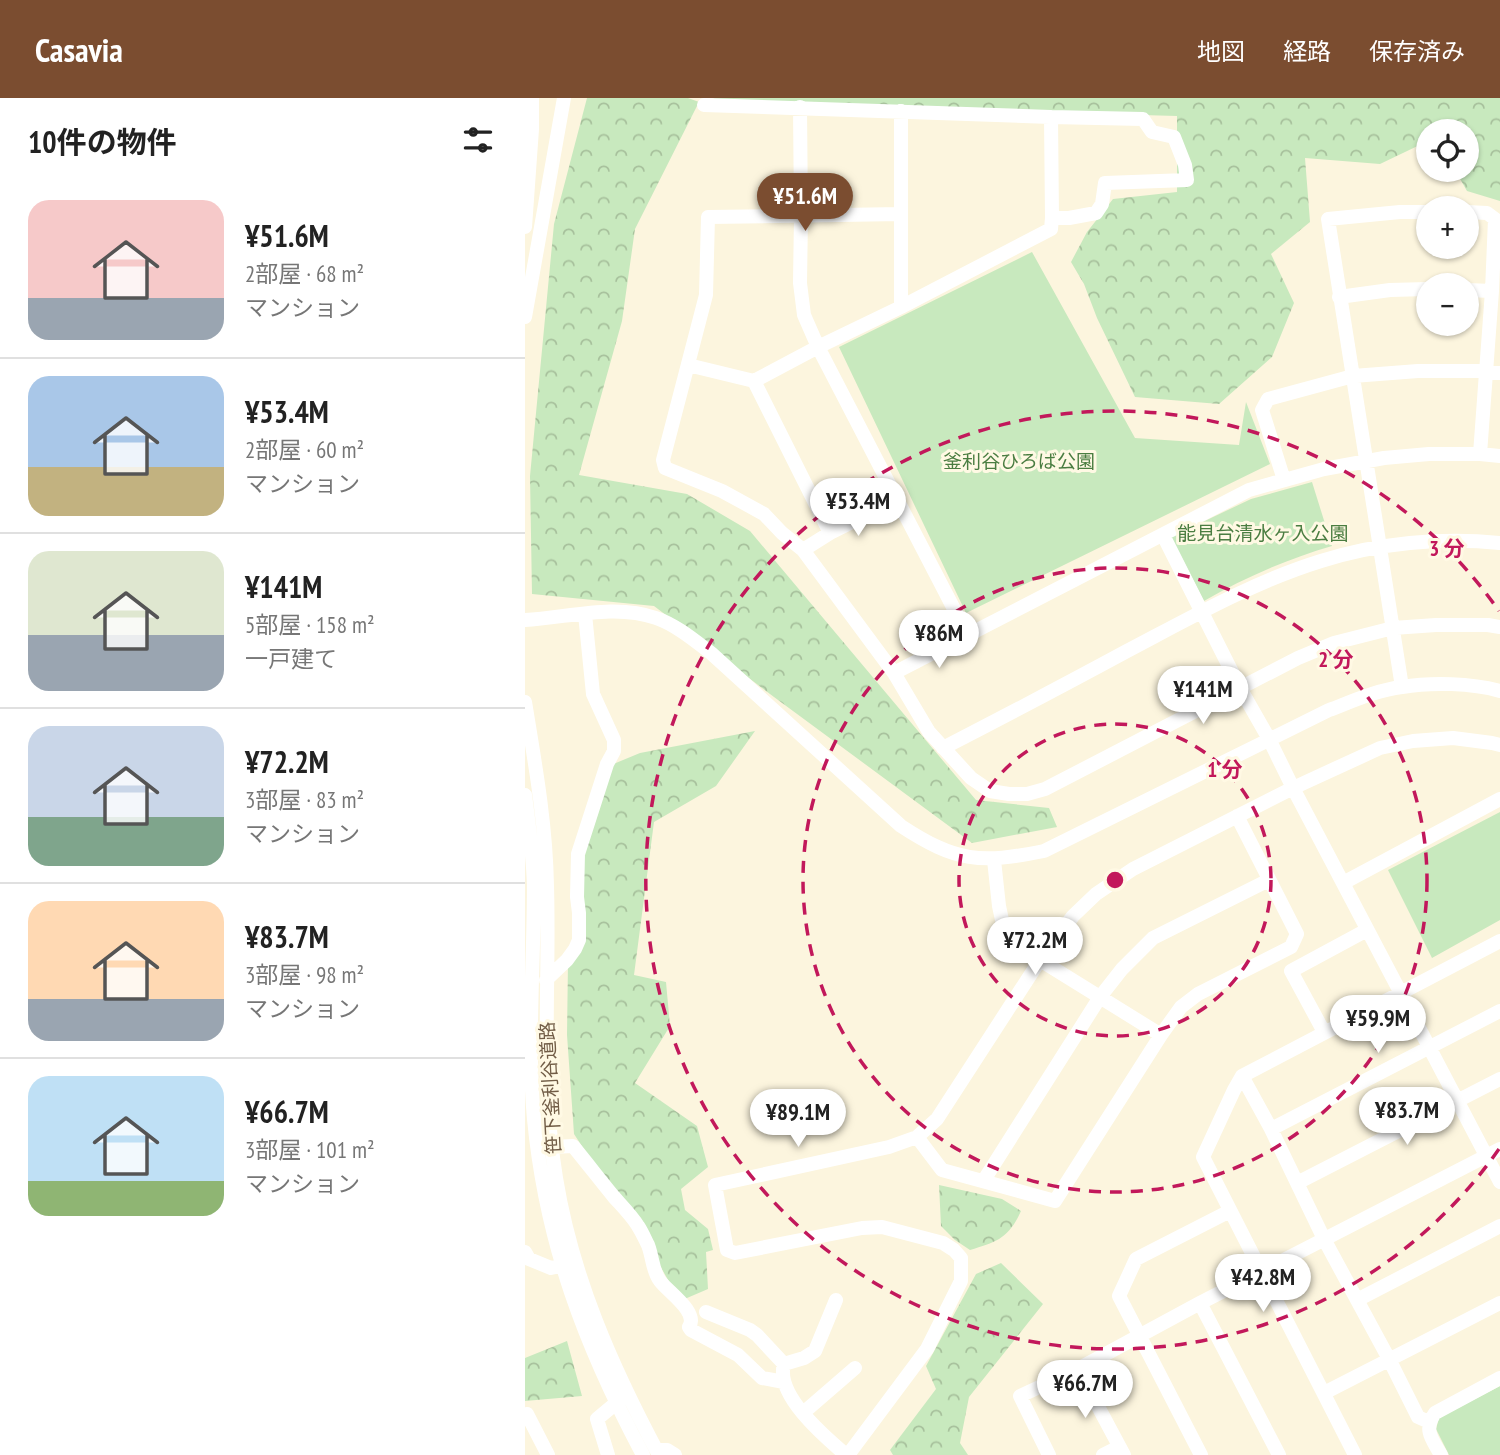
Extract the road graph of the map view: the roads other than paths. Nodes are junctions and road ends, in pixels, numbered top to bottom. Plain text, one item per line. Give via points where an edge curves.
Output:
1 (532, 98) edge
2 (565, 98) edge
3 (704, 105) dead end
4 (800, 107) junction
5 (901, 111) junction
6 (1051, 117) junction
7 (1416, 212) edge
8 (1479, 213) edge
9 (901, 214) junction
10 (801, 216) junction
11 (1052, 218) junction
12 (525, 227) edge
13 (1416, 289) edge
14 (1479, 290) edge
15 (1492, 291) junction
16 (1339, 297) junction
17 (901, 307) junction
18 (525, 317) edge
19 (818, 347) junction
20 (688, 365) junction
21 (1493, 372) edge
22 (1353, 376) junction
23 (754, 381) junction
24 (1480, 454) junction
25 (1500, 456) edge
26 (1366, 460) junction
27 (1284, 480) junction
28 (898, 499) junction
29 (830, 533) junction
30 (1163, 535) junction
31 (1500, 543) edge
32 (1380, 547) junction
33 (803, 550) junction
34 (1202, 612) junction
35 (585, 614) junction
36 (525, 620) edge
37 (1500, 627) edge
38 (1393, 628) junction
39 (968, 636) junction
40 (894, 673) junction
41 (1402, 687) junction
42 (1240, 688) junction
43 (1500, 691) edge
44 (525, 702) edge
45 (1269, 740) junction
46 (1500, 745) edge
47 (943, 748) junction
48 (1293, 788) junction
49 (525, 795) edge
50 (1500, 799) edge
51 (1237, 816) junction
52 (994, 860) junction
53 (1269, 880) junction
54 (1343, 883) junction
55 (1367, 930) junction
56 (1500, 941) edge
57 (1041, 960) junction
58 (534, 983) edge
59 (1401, 993) junction
60 (1100, 997) junction
61 (1500, 1011) edge
62 (1324, 1032) junction
63 (1161, 1035) junction
64 (1430, 1048) junction
65 (1242, 1076) junction
66 (534, 1078) edge
67 (1500, 1079) edge
68 (1457, 1101) junction
69 (1271, 1129) junction
70 (917, 1137) junction
71 (551, 1147) junction
72 (1493, 1152) edge
73 (984, 1180) junction
74 (1500, 1182) edge
75 (1297, 1184) junction
76 (1230, 1211) junction
77 (1500, 1226) edge
78 (1324, 1239) junction
79 (525, 1252) edge
80 (569, 1264) junction
81 (1261, 1272) junction
82 (836, 1300) dead end
83 (1357, 1300) junction
84 (1201, 1303) junction
85 (1500, 1303) edge
86 (706, 1311) dead end
87 (1139, 1336) junction
88 (1389, 1359) junction
89 (784, 1364) junction
90 (855, 1368) dead end
91 (1078, 1369) junction
92 (1500, 1378) edge
93 (784, 1382) junction
94 (1324, 1393) junction
95 (622, 1399) junction
96 (803, 1413) junction
97 (527, 1414) dead end
98 (1429, 1422) junction
99 (1121, 1451) edge
100 (653, 1453) edge
101 (548, 1455) edge
102 (608, 1455) edge
103 (675, 1455) edge
104 (847, 1455) edge
105 (1049, 1455) edge
106 (1104, 1455) edge
107 (1201, 1455) edge
108 (1279, 1455) edge
109 (1355, 1455) edge
110 (1441, 1455) edge

1 - 12 street
2 - 18 street
3 - 4 street
4 - 5 street
4 - 10 street
5 - 6 street
5 - 9 street
6 - 11 street
6 - 11 street via 1143,119 1152,132 1174,137 1187,180 1105,183 1096,213
7 - 16 street via 1328,219
8 - 15 street via 1495,219
9 - 10 street
9 - 17 street
10 - 19 street via 801,301
10 - 20 street via 708,217 706,295
11 - 17 street via 1051,229
13 - 16 street
14 - 15 street
15 - 21 street
16 - 22 street
17 - 19 street
19 - 23 street
19 - 28 street
20 - 23 street
20 - 33 street via 663,460 665,468 764,514
21 - 22 street
21 - 24 street
22 - 26 street
22 - 27 street via 1268,399 1262,410
23 - 29 street
24 - 25 street
24 - 26 street
26 - 27 street
26 - 32 street
27 - 30 street via 1249,490
28 - 29 street
28 - 39 street
29 - 33 street
30 - 34 street
30 - 39 street
31 - 32 street via 1451,540
32 - 34 street via 1322,560
32 - 38 street
33 - 40 street
34 - 42 street
34 - 47 street
35 - 36 street
35 - 52 street via 634,612 685,633 901,826 947,852
35 - 58 street via 593,694 614,740 614,751 578,854 579,940 567,960
37 - 38 street
38 - 41 street
38 - 42 street via 1334,643
39 - 40 street
40 - 47 street
41 - 43 street via 1466,686
41 - 45 street via 1329,710
42 - 45 street
42 - 47 street via 1045,789 1027,794 989,791
44 - 58 street, 笹下釜利谷道路 via 540,794 547,886
45 - 48 street
45 - 52 street via 1044,851
46 - 48 street via 1453,738 1413,741 1380,748
48 - 51 street
48 - 54 street
49 - 58 street, 笹下釜利谷道路 via 534,883
50 - 54 street
51 - 53 street
51 - 57 street via 1133,869 1096,894 1073,916
52 - 57 street via 999,906 1008,934
53 - 60 street via 1153,938
53 - 63 street via 1297,934 1291,947 1198,994 1181,1007
54 - 55 street
55 - 59 street
55 - 62 street via 1291,971
56 - 59 street
57 - 60 street
57 - 70 street via 937,1119
58 - 66 street, 笹下釜利谷道路
59 - 62 street
59 - 64 street
60 - 63 street
60 - 73 street
61 - 64 street
62 - 65 street
63 - 73 street via 1055,1201
64 - 68 street
64 - 69 street
65 - 69 street
65 - 76 street via 1203,1157
66 - 71 street, 笹下釜利谷道路 via 548,1115
66 - 80 street, 笹下釜利谷道路 via 534,1118 548,1213
67 - 68 street
68 - 72 street
68 - 75 street
69 - 75 street
70 - 73 street via 942,1170
70 - 104 street via 715,1185 727,1250 735,1253 883,1227 943,1244 961,1258 961,1281 927,1349
71 - 80 street, 笹下釜利谷道路
71 - 93 street via 573,1146 637,1225 659,1279 692,1319 691,1330 738,1355 762,1378
72 - 74 street
72 - 78 street
75 - 78 street
76 - 81 street
76 - 87 street via 1136,1259 1119,1296
77 - 83 street
78 - 81 street
78 - 83 street
79 - 80 street via 529,1259 551,1268
80 - 95 street, 笹下釜利谷道路 via 586,1336
81 - 84 street
81 - 94 street
82 - 89 street via 815,1351
83 - 88 street
84 - 87 street
84 - 108 street
85 - 88 street
86 - 89 street via 750,1330
87 - 91 street
87 - 107 street
88 - 94 street
88 - 98 street via 1418,1417
89 - 93 street
90 - 96 street
91 - 99 street
91 - 105 street via 1020,1396
92 - 98 street via 1435,1413
93 - 96 street
94 - 109 street
95 - 100 street, 笹下釜利谷道路
95 - 102 street via 597,1419
96 - 104 street
97 - 101 street
98 - 110 street via 1428,1430
99 - 106 street
100 - 103 street via 667,1450

